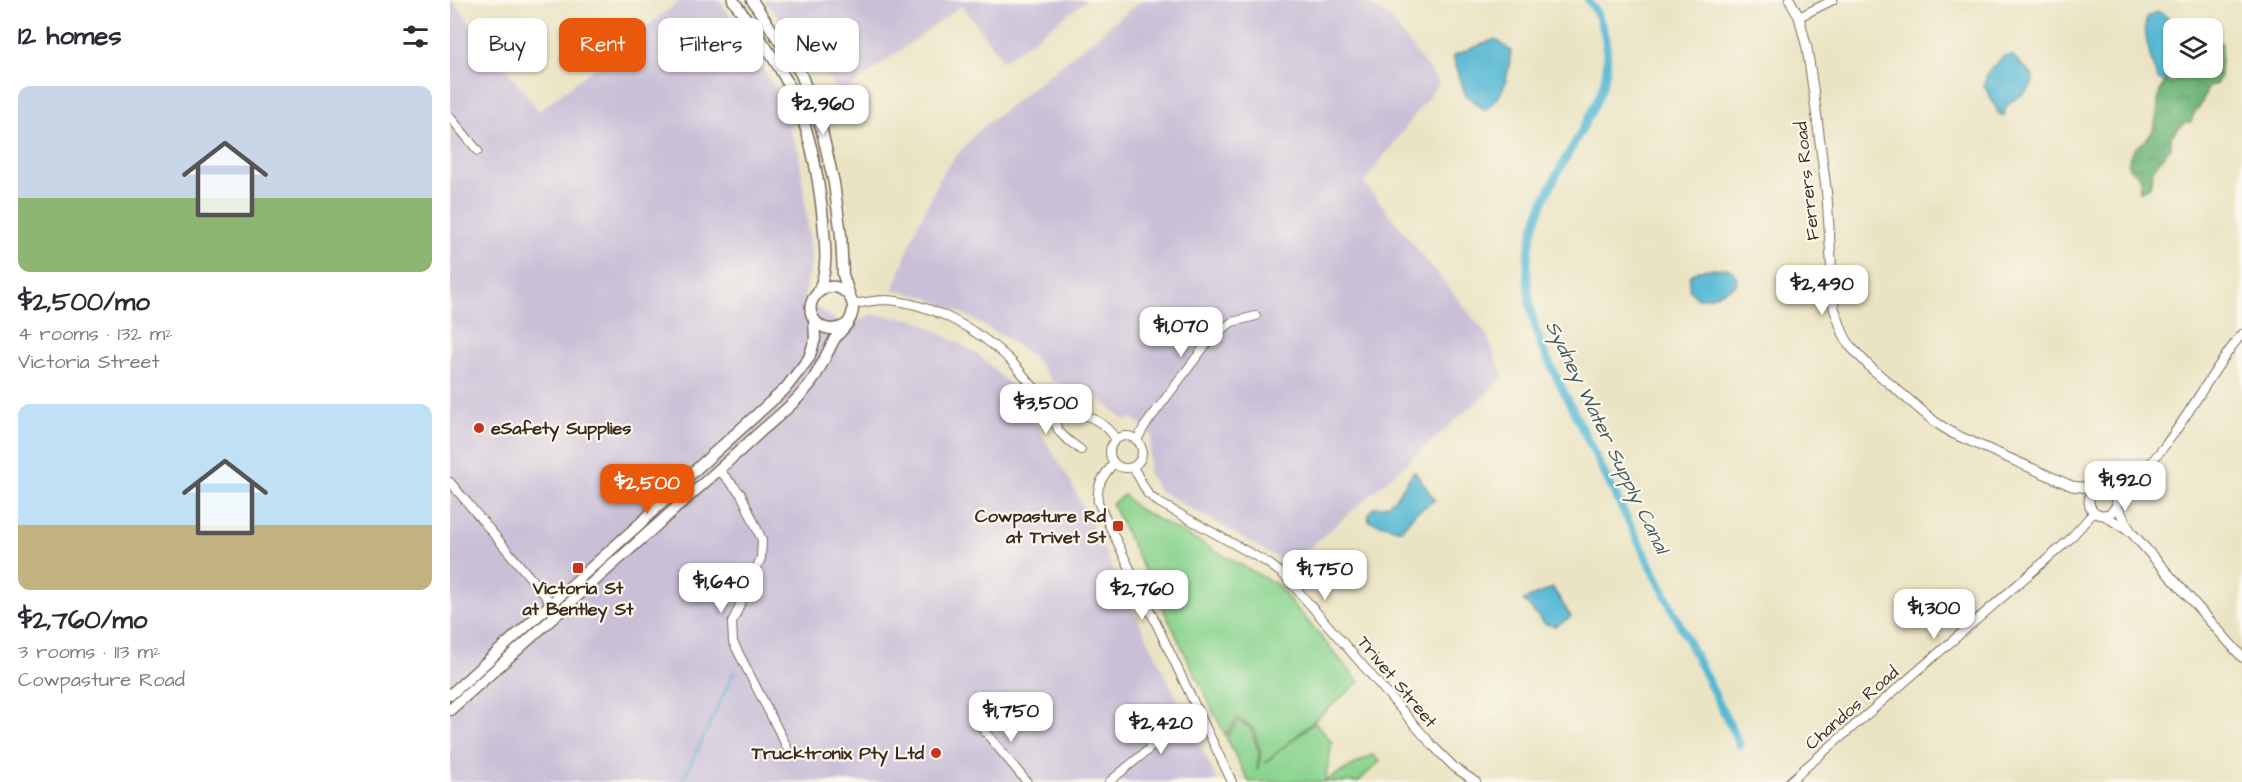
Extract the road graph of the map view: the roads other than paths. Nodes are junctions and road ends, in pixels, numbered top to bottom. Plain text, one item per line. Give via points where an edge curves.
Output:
1 (733, 0) edge
2 (752, 0) edge
3 (1790, 0) edge
4 (1833, 0) edge
5 (1799, 17) junction
6 (450, 117) edge
7 (478, 151) dead end
8 (818, 292) junction
9 (852, 301) junction
10 (1256, 316) dead end
11 (814, 320) junction
12 (847, 324) junction
13 (2242, 334) edge
14 (1059, 404) junction
15 (1116, 439) junction
16 (1137, 440) junction
17 (1082, 450) dead end
18 (1114, 463) junction
19 (1132, 467) junction
20 (719, 470) junction
21 (450, 482) edge
22 (2072, 486) junction
23 (2097, 489) junction
24 (2115, 494) junction
25 (2089, 502) junction
26 (2117, 506) junction
27 (2094, 512) junction
28 (2104, 515) junction
29 (2132, 532) junction
30 (552, 604) junction
31 (559, 613) junction
32 (2242, 657) edge
33 (450, 695) edge
34 (1198, 709) junction
35 (450, 710) edge
36 (976, 721) dead end
37 (787, 747) dead end
38 (1027, 782) edge
39 (1109, 782) edge
40 (1232, 782) edge
41 (1476, 782) edge
42 (1789, 782) edge

1 - 8 main road via 786,79 810,142 827,261
2 - 9 main road via 801,74 821,127 834,183 843,275
3 - 5 street, Ferrers Road
4 - 5 street
5 - 22 street, Ferrers Road via 1807,48 1827,196 1834,308 1843,333 1864,362 1944,428
6 - 7 street
8 - 9 main road via 836,287
8 - 11 main road via 811,308
9 - 12 main road
9 - 14 street via 900,302 964,326 1008,358 1036,390
10 - 16 street via 1232,322 1211,338
11 - 12 main road via 830,329
11 - 30 main road via 813,349 790,383
12 - 20 main road via 804,391
13 - 24 street via 2158,455 2139,477
14 - 15 street via 1097,419
14 - 17 street via 1054,417 1056,427
15 - 16 street via 1127,436
15 - 18 street via 1110,448
16 - 19 street via 1142,455
18 - 19 street via 1122,468
18 - 34 street via 1099,484 1098,502
19 - 41 street, Trivet Street via 1148,494 1158,502 1286,576 1432,745
20 - 31 main road
20 - 37 street via 741,494 762,540 760,558 730,633
21 - 30 street
22 - 23 street, Ferrers Road
22 - 25 street, Ferrers Road
23 - 24 street via 2109,488
23 - 25 street
24 - 26 street
25 - 27 street
26 - 28 street
26 - 29 street
27 - 28 street
27 - 42 street, Chandos Road via 2069,540
28 - 29 street
29 - 32 street
30 - 31 street
30 - 33 main road
31 - 35 main road
34 - 39 street
34 - 40 street
36 - 38 street

